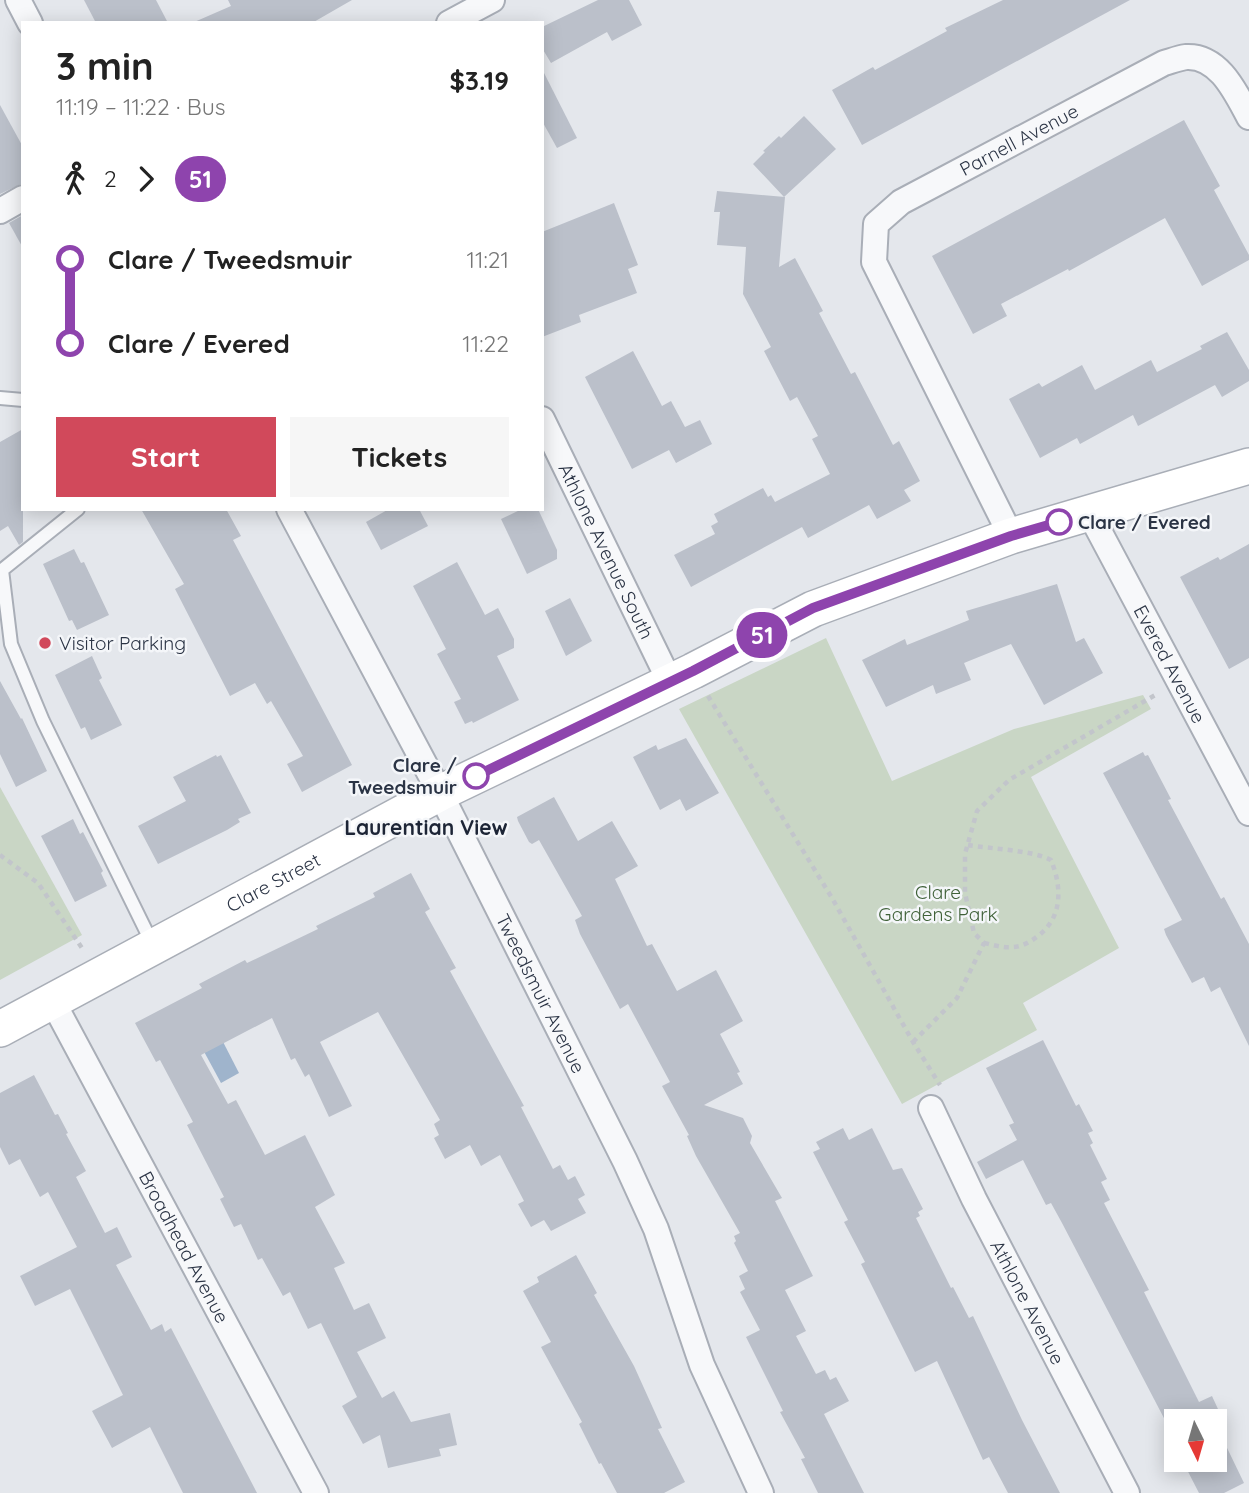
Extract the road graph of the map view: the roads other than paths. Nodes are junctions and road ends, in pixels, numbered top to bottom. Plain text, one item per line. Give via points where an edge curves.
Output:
1 (18, 0) edge
2 (492, 0) edge
3 (29, 21) edge
4 (453, 21) edge
5 (1249, 117) edge
6 (21, 199) edge
7 (0, 211) edge
8 (0, 398) edge
9 (21, 400) edge
10 (544, 423) edge
11 (1249, 466) edge
12 (76, 511) edge
13 (290, 511) edge
14 (1090, 514) junction
15 (1011, 536) junction
16 (681, 677) junction
17 (440, 793) junction
18 (1249, 813) edge
19 (153, 945) junction
20 (53, 1002) junction
21 (0, 1029) edge
22 (931, 1108) road end
23 (316, 1493) edge
24 (761, 1493) edge
25 (1127, 1493) edge

1 - 3 street
2 - 4 street
5 - 15 street, Parnell Avenue via 1224,74 1200,59 1186,57 1164,63 901,202 876,224 874,260
6 - 7 street
8 - 9 lane
10 - 16 street, Athlone Avenue South
11 - 14 street, Clare Street
12 - 19 lane via 2,570 11,644 43,721
13 - 17 street, Tweedsmuir Avenue
14 - 15 street, Clare Street
14 - 18 street, Evered Avenue
15 - 16 street, Clare Street via 813,608
16 - 17 street, Clare Street
17 - 19 street, Clare Street
17 - 24 street, Tweedsmuir Avenue via 656,1229 702,1365
19 - 20 street, Clare Street
20 - 21 street, Clare Street
20 - 23 street, Broadhead Avenue
22 - 25 street, Athlone Avenue

